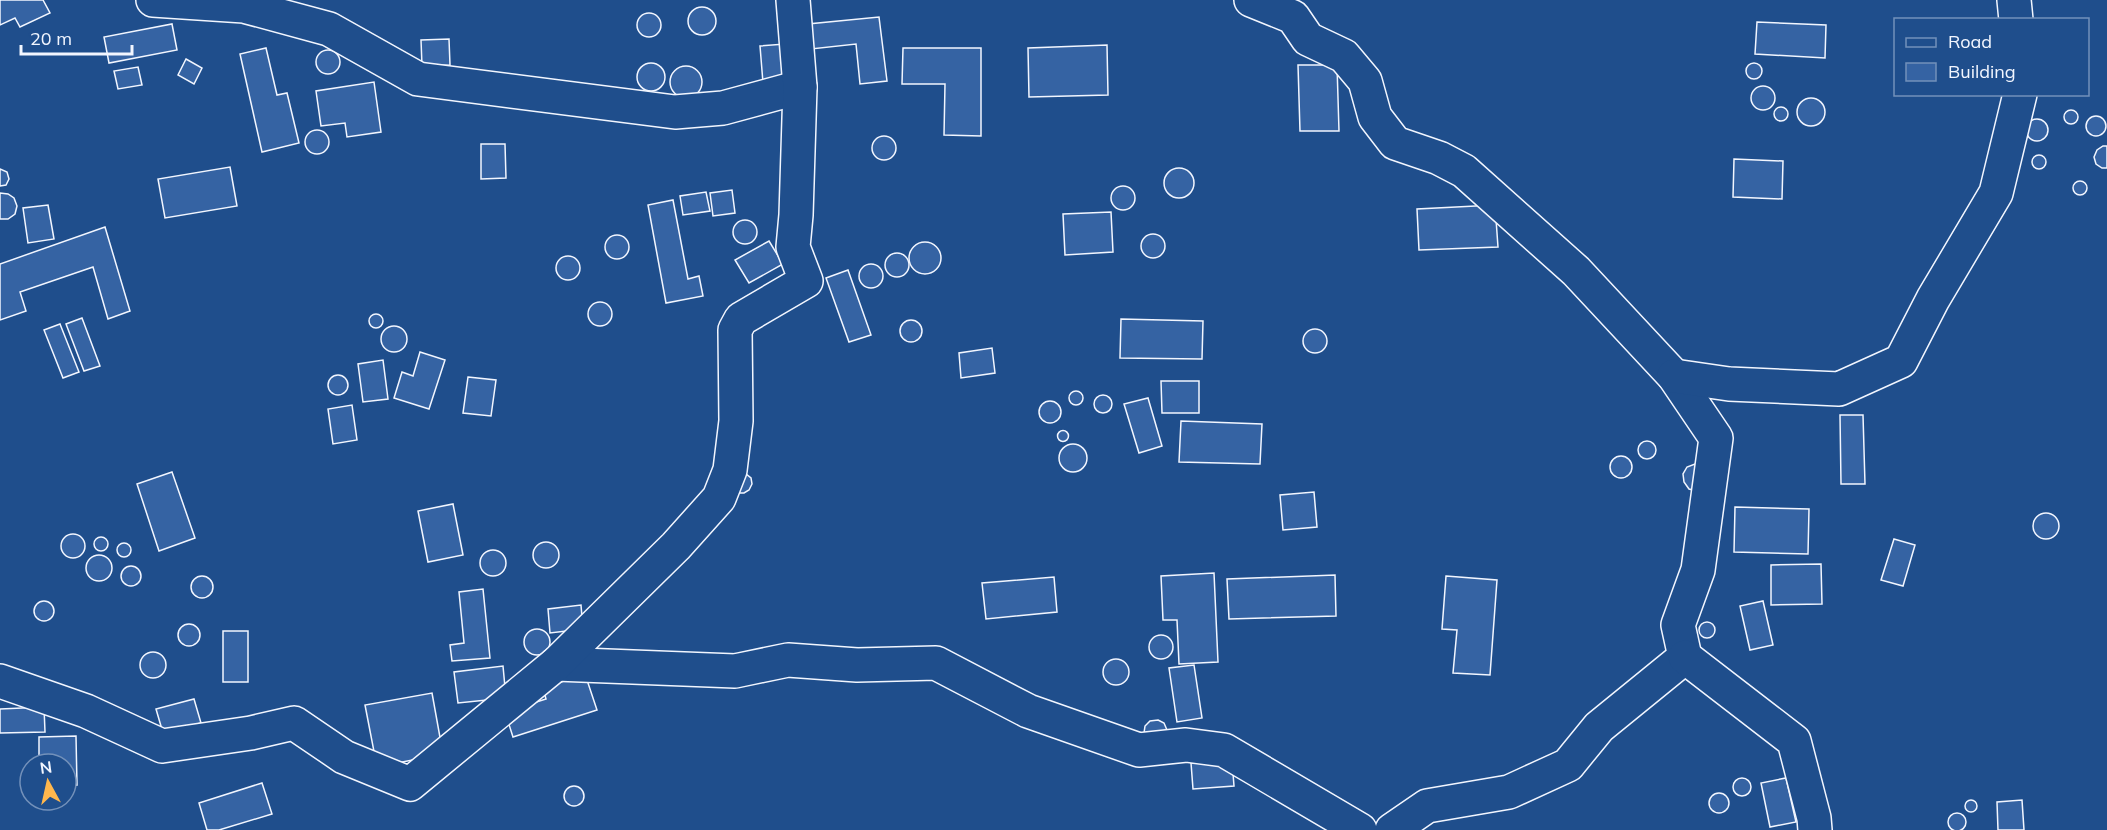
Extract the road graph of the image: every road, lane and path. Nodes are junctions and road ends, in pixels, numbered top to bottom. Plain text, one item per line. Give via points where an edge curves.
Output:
1 (153, 0) edge
2 (793, 0) edge
3 (1251, 0) edge
4 (2014, 0) edge
5 (2016, 18) edge
6 (800, 87) junction
7 (2020, 96) edge
8 (1674, 376) junction
9 (1685, 657) junction
10 (556, 664) junction
11 (0, 681) edge
12 (1360, 830) edge
13 (1392, 830) edge
14 (1815, 830) edge

1 - 6 street via 244,6 329,29 418,79 675,111 723,108
2 - 6 street
3 - 8 street via 1293,17 1308,39 1344,56 1365,81 1375,117 1395,143 1464,171 1576,271
4 - 5 street
6 - 10 street via 792,247 806,281 741,319 735,330 735,421 730,470 719,498
7 - 8 street via 1996,193 1901,361 1839,388 1729,384
8 - 9 street via 1716,438 1698,570 1678,625
9 - 13 street via 1599,727 1568,765 1509,792 1427,806
9 - 14 street via 1794,741
10 - 11 street via 410,784 345,757 294,723 162,746 86,711
10 - 12 street via 735,671 788,660 936,663 1028,711 1139,750 1186,745 1224,750

